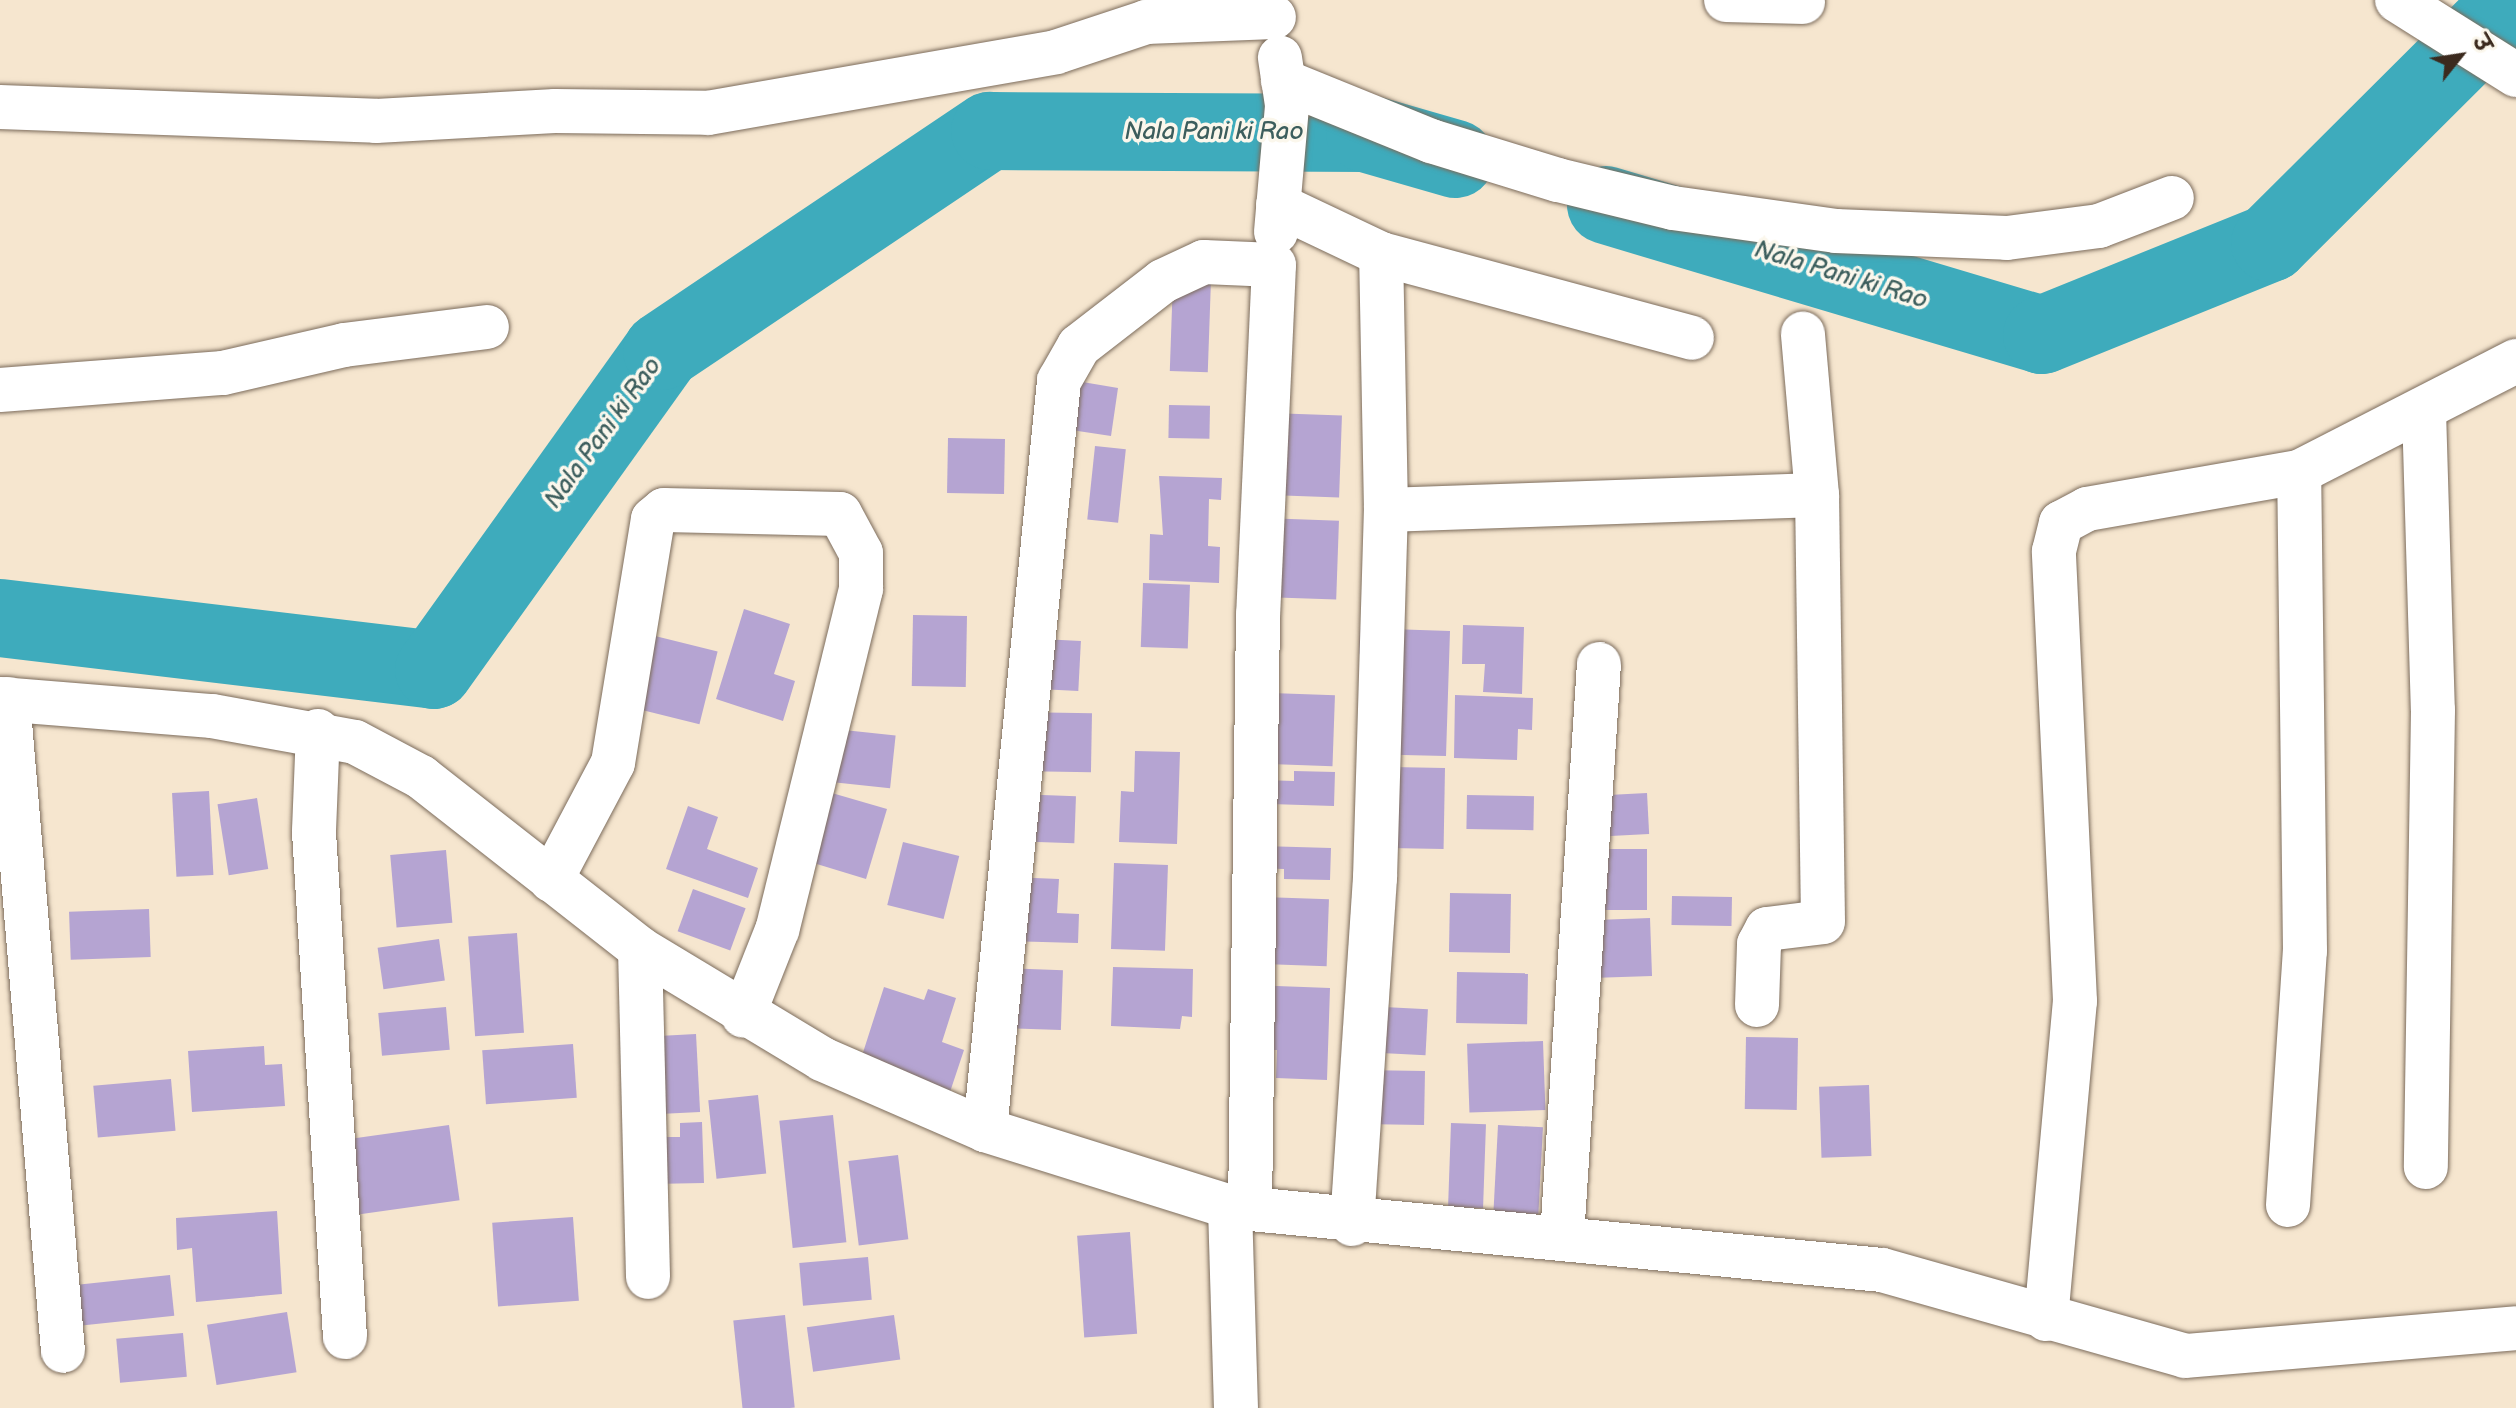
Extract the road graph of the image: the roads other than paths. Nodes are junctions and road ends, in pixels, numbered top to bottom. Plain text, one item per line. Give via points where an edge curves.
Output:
1 (1726, 0) edge
2 (2397, 0) edge
3 (1803, 2) dead end
4 (1272, 8) edge
5 (2516, 75) edge
6 (1285, 93) junction
7 (0, 107) edge
8 (2172, 198) dead end
9 (1278, 199) junction
10 (1381, 254) junction
11 (1274, 265) junction
12 (487, 327) dead end
13 (1803, 334) dead end
14 (1692, 338) dead end
15 (2516, 361) edge
16 (0, 390) edge
17 (2424, 411) junction
18 (2299, 472) junction
19 (1817, 495) junction
20 (1386, 510) junction
21 (1599, 664) dead end
22 (4, 699) edge
23 (318, 731) junction
24 (551, 880) junction
25 (640, 949) junction
26 (1757, 1005) dead end
27 (743, 1016) junction
28 (985, 1130) junction
29 (2426, 1167) dead end
30 (2288, 1205) dead end
31 (1240, 1207) junction
32 (1352, 1224) junction
33 (1562, 1237) junction
34 (648, 1277) dead end
35 (2046, 1319) junction
36 (2516, 1328) edge
37 (345, 1337) dead end
38 (63, 1351) dead end
39 (1236, 1408) edge

1 - 3 street
2 - 5 street
4 - 6 street
4 - 7 street via 1146,22 1056,52 708,113 555,111 376,121
6 - 8 street via 1558,180 1673,208 1836,231 2007,238 2099,226
6 - 9 street
9 - 10 street
9 - 11 street
10 - 14 street
10 - 20 street
11 - 28 street via 1204,262 1163,281 1079,346 1059,381
11 - 31 street
12 - 16 street via 344,345 223,373
13 - 19 street
15 - 17 street
17 - 18 street
17 - 29 street via 2433,710
18 - 30 street via 2305,951
18 - 35 street via 2087,509 2057,531 2075,1001
19 - 20 street
19 - 26 street via 1823,922 1767,929 1759,944
20 - 32 street via 1375,878
21 - 33 street
22 - 23 street
22 - 38 street
23 - 24 street via 386,755 421,777
23 - 37 street via 314,832
24 - 25 street
24 - 27 street via 613,763 653,519 664,510 840,514 858,543 861,589 777,930
25 - 27 street
25 - 34 street
27 - 28 street
28 - 31 street
31 - 32 street
31 - 39 street
32 - 33 street
33 - 35 street via 1882,1270
35 - 36 street via 2185,1356

